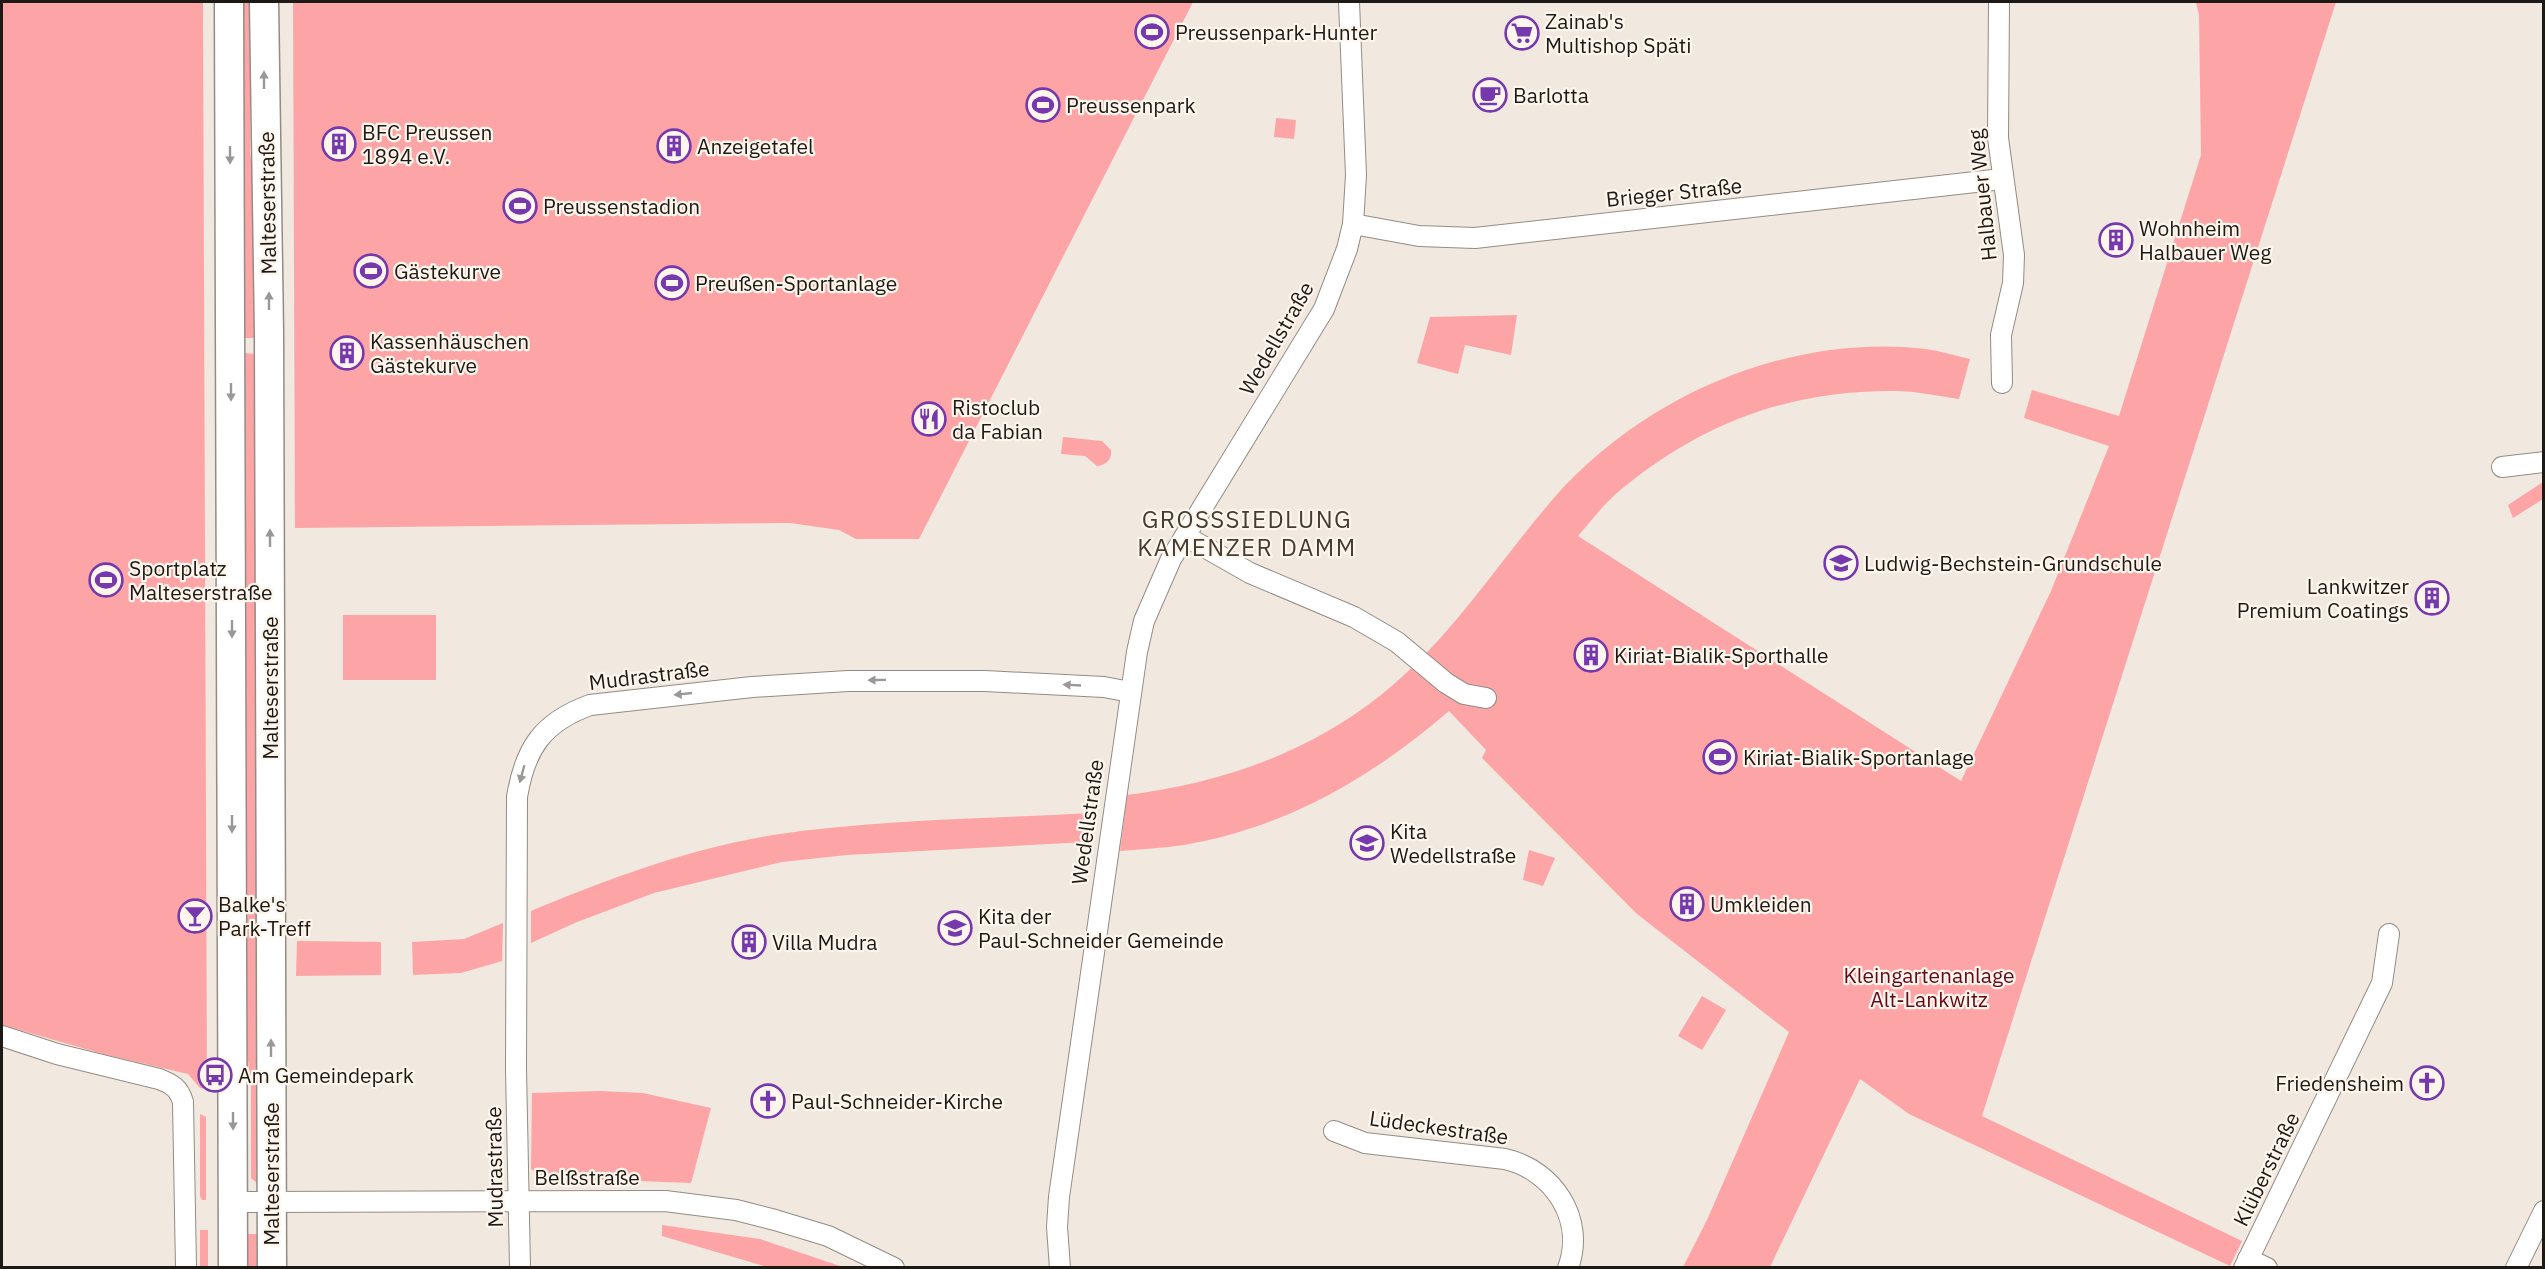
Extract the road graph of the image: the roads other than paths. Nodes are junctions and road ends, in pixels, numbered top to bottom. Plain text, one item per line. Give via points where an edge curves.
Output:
1 (229, 2) edge
2 (264, 2) edge
3 (1349, 2) edge
4 (1999, 2) edge
5 (2002, 179) junction
6 (1353, 224) junction
7 (269, 345) junction
8 (231, 346) junction
9 (2002, 383) dead end
10 (2544, 462) edge
11 (2502, 467) dead end
12 (1185, 536) junction
13 (1130, 692) junction
14 (1486, 698) dead end
15 (2389, 934) dead end
16 (2, 1036) edge
17 (1334, 1131) dead end
18 (233, 1202) junction
19 (272, 1202) junction
20 (518, 1202) junction
21 (2544, 1211) edge
22 (2246, 1263) edge
23 (186, 1268) edge
24 (234, 1268) edge
25 (272, 1268) edge
26 (520, 1268) edge
27 (894, 1268) edge
28 (1060, 1268) edge
29 (1568, 1268) edge
30 (2266, 1268) edge
31 (2516, 1268) edge

1 -> 8 main road, Malteserstraße
7 -> 2 main road, Malteserstraße
3 - 6 street, Wedellstraße via 1356,175
4 - 5 street, Halbauer Weg
5 - 6 street, Brieger Straße via 1475,238 1419,236
5 - 9 street, Halbauer Weg via 2014,255 2013,283 2001,335
6 - 12 street, Wedellstraße via 1324,309
7 - 8 main road
19 -> 7 main road, Malteserstraße
8 -> 18 main road, Malteserstraße
10 - 11 street
12 - 13 street, Wedellstraße via 1144,621
12 - 14 street via 1260,578 1354,616 1397,642 1446,683 1464,694
13 -> 20 street, Mudrastraße via 1036,683 919,680 762,686 590,705 546,729 521,771 517,797
13 - 28 street, Wedellstraße via 1059,1197
15 - 22 street, Klüberstraße via 2382,983
16 - 23 street via 159,1079 180,1092
17 - 29 street, Lüdeckestraße via 1365,1143 1506,1159 1540,1173 1569,1214 1572,1244
18 - 19 street, Belßstraße
18 - 24 main road, Malteserstraße
19 - 20 street, Belßstraße
19 - 25 main road, Malteserstraße
20 - 26 street, Mudrastraße
20 - 27 street, Belßstraße via 664,1201 736,1210 828,1236
21 - 31 street
22 - 30 street

